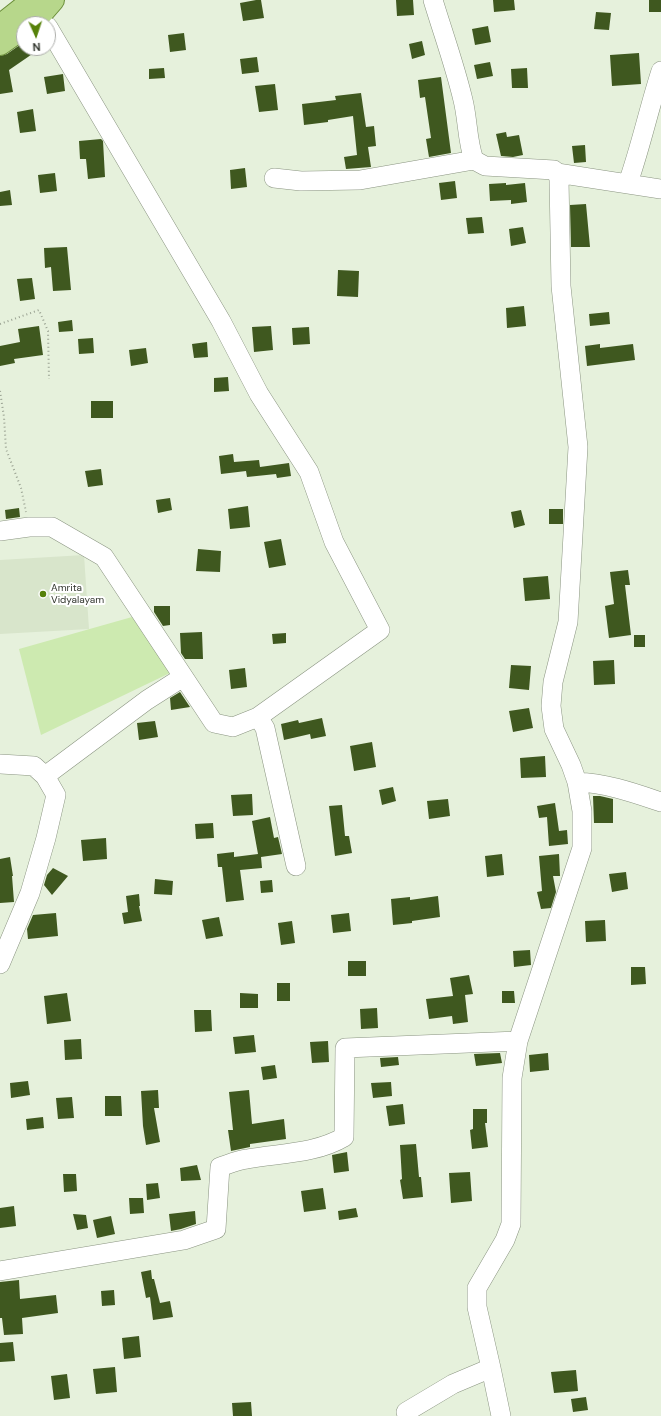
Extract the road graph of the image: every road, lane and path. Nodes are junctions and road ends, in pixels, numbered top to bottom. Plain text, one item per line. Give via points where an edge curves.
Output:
1 (433, 0) edge
2 (16, 22) edge
3 (0, 26) edge
4 (16, 33) edge
5 (0, 44) edge
6 (56, 45) edge
7 (661, 71) edge
8 (474, 160) junction
9 (557, 173) junction
10 (274, 178) dead end
11 (628, 183) junction
12 (661, 189) edge
13 (0, 324) edge
14 (49, 379) dead end
15 (0, 391) edge
16 (29, 527) junction
17 (0, 530) edge
18 (183, 676) junction
19 (258, 717) junction
20 (0, 764) edge
21 (45, 776) junction
22 (577, 782) junction
23 (661, 802) edge
24 (296, 866) dead end
25 (0, 964) edge
26 (518, 1042) junction
27 (0, 1271) edge
28 (491, 1368) junction
29 (406, 1412) dead end
30 (501, 1416) edge

1 - 8 street via 460,86 470,150
2 - 3 main road
4 - 5 main road
6 - 19 street via 222,321 259,394 309,472 334,542 380,630
7 - 11 street
8 - 9 street via 485,166 554,170
8 - 10 street via 360,180 301,181
9 - 11 street
9 - 22 street via 561,286 578,447 568,622 553,682 551,706 554,729
11 - 12 street
13 - 14 path via 39,310 48,331
15 - 16 path via 6,449 21,488
16 - 17 street
16 - 18 street via 52,527 104,557
18 - 19 street via 214,723 233,727
18 - 21 street
19 - 24 street via 265,728
20 - 21 street via 34,766
21 - 25 street via 56,795 46,838 30,893
22 - 23 street via 621,789
22 - 26 street via 582,811 582,848
26 - 27 street via 345,1048 344,1138 334,1144 302,1152 246,1159 220,1166 216,1229 184,1240
26 - 28 street via 512,1078 511,1224 505,1240 477,1288 476,1307
28 - 29 street via 453,1384
28 - 30 street

